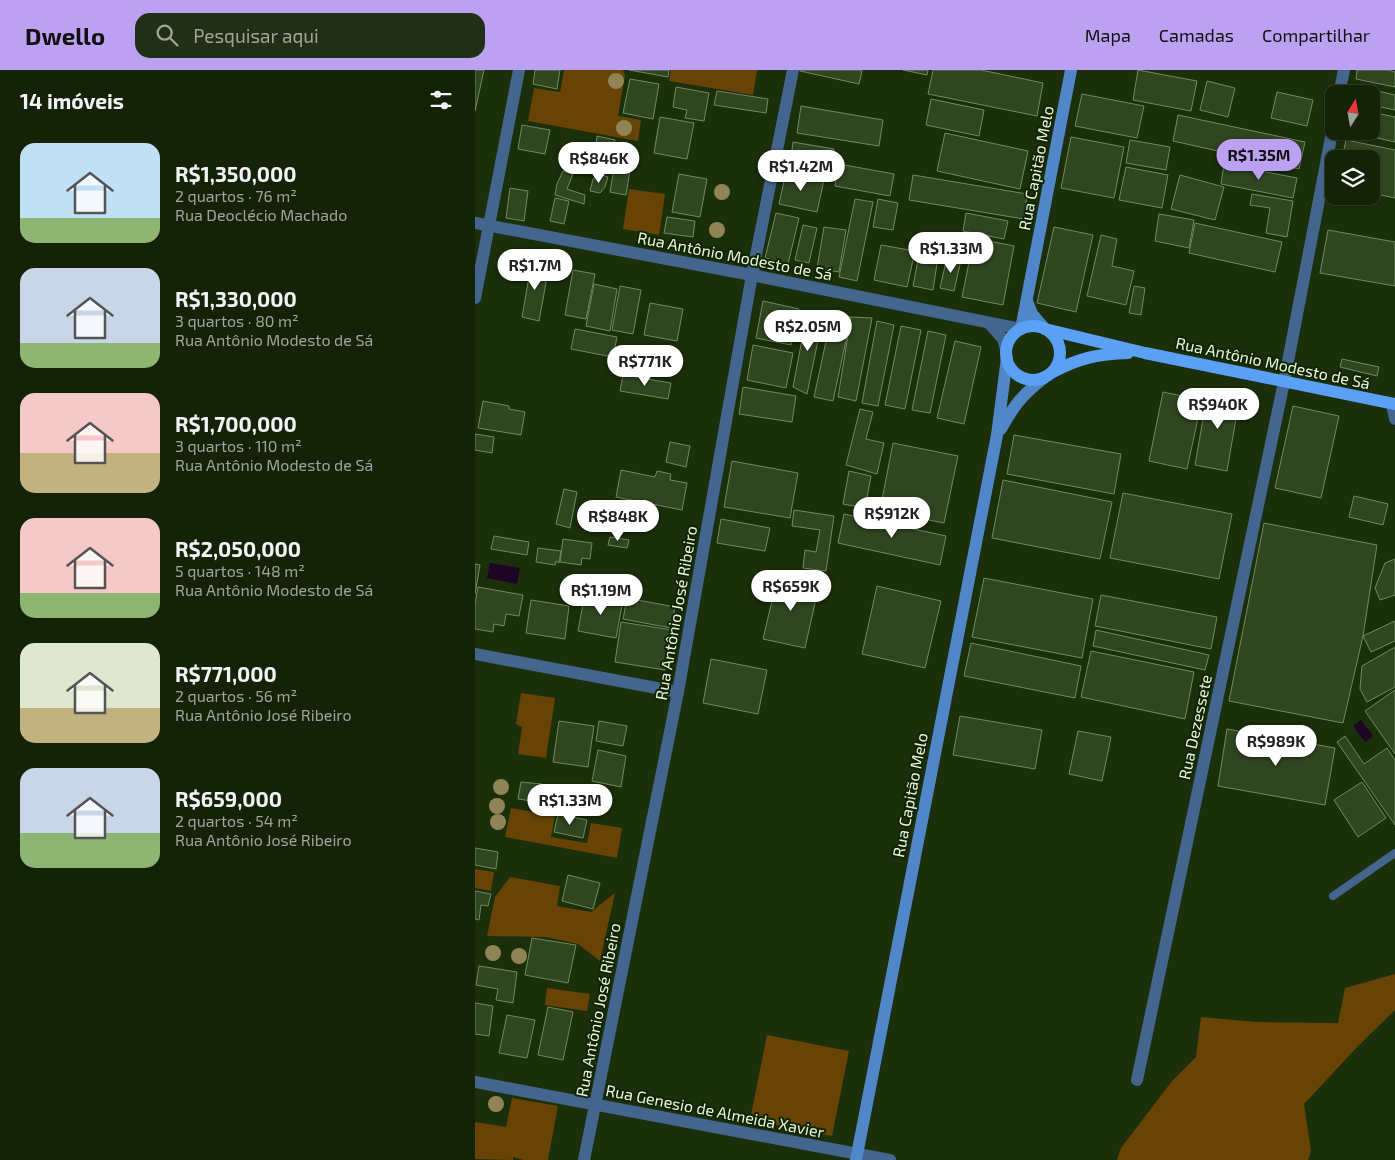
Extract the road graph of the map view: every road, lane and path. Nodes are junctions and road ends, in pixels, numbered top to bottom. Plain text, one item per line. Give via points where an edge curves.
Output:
1 (519, 70) edge
2 (793, 70) edge
3 (1071, 70) edge
4 (1344, 70) edge
5 (1341, 85) edge
6 (1331, 140) edge
7 (475, 223) edge
8 (489, 226) junction
9 (752, 274) junction
10 (475, 298) edge
11 (1027, 301) junction
12 (989, 324) junction
13 (1045, 329) junction
14 (1021, 330) junction
15 (1007, 353) junction
16 (1145, 353) junction
17 (1049, 375) junction
18 (1284, 382) junction
19 (1393, 404) edge
20 (1395, 419) edge
21 (997, 436) junction
22 (475, 654) edge
23 (678, 692) junction
24 (1395, 853) edge
25 (1333, 896) dead end
26 (1137, 1080) dead end
27 (475, 1082) edge
28 (595, 1105) junction
29 (857, 1157) edge
30 (584, 1160) edge
31 (891, 1160) edge

1 - 8 street
2 - 9 street, Rua Antônio José Ribeiro
3 - 11 main road, Rua Capitão Melo
4 - 5 street
6 - 18 street, Rua Dezessete
7 - 8 street, Rua Antônio Modesto de Sá
8 - 9 street, Rua Antônio Modesto de Sá
8 - 10 street
9 - 12 street, Rua Antônio Modesto de Sá
9 - 23 street, Rua Antônio José Ribeiro
11 - 13 main road via 1032,314
11 - 14 main road, Rua Capitão Melo
12 - 14 street, Rua Antônio Modesto de Sá
12 - 15 street via 1003,339
13 - 14 main road via 1029,327
13 - 16 main road, Rua Antônio Modesto de Sá
13 - 17 main road via 1052,334 1060,349 1057,365
14 - 15 main road via 1009,341
15 - 17 main road via 1009,366 1021,377 1038,380
15 - 21 main road, Rua Capitão Melo
16 - 17 main road, Rua Antônio Modesto de Sá via 1089,357
16 - 18 main road, Rua Antônio Modesto de Sá
17 - 21 main road, Rua Capitão Melo via 1017,403
18 - 19 main road, Rua Antônio Modesto de Sá
18 - 26 street, Rua Dezessete
19 - 20 street
21 - 29 main road, Rua Capitão Melo
22 - 23 street
23 - 28 street, Rua Antônio José Ribeiro
24 - 25 lane
27 - 28 street, Rua Genesio de Almeida Xavier
28 - 29 street, Rua Genesio de Almeida Xavier
28 - 30 street, Rua Antônio José Ribeiro
29 - 31 street, Rua Genesio de Almeida Xavier

